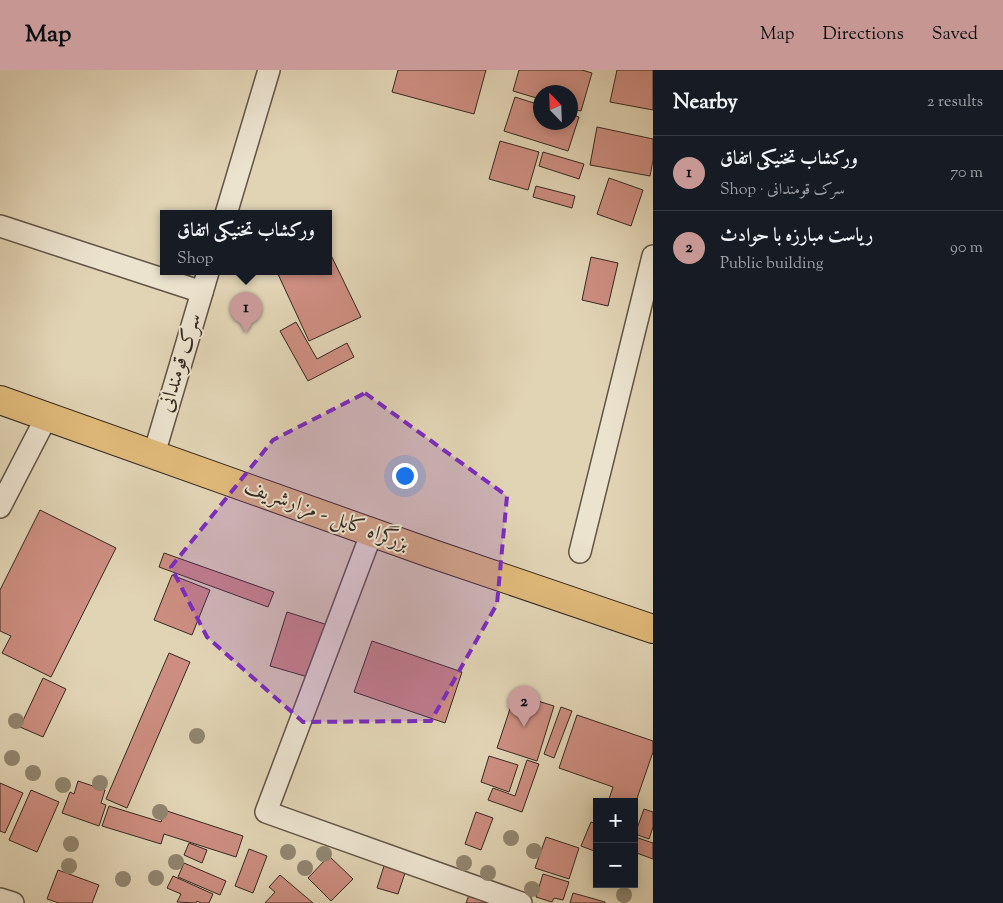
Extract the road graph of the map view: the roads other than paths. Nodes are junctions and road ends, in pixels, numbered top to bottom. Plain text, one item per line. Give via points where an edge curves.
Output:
1 (268, 70) edge
2 (227, 210) edge
3 (0, 226) edge
4 (653, 256) edge
5 (207, 275) edge
6 (202, 292) junction
7 (0, 400) edge
8 (47, 416) junction
9 (154, 454) junction
10 (0, 507) edge
11 (372, 532) junction
12 (580, 552) dead end
13 (653, 629) edge
14 (0, 899) edge
15 (13, 903) edge
16 (521, 903) edge

1 - 2 street
3 - 6 street
4 - 12 street
5 - 6 street, سرک قومندانی
6 - 9 street, سرک قومندانی
7 - 8 highway, بزرگراه کابل - مزارشریف
8 - 9 highway, بزرگراه کابل - مزارشریف
8 - 10 street
9 - 11 highway, بزرگراه کابل - مزارشریف
11 - 13 highway, بزرگراه کابل - مزارشریف
11 - 16 street via 266,812
14 - 15 street

